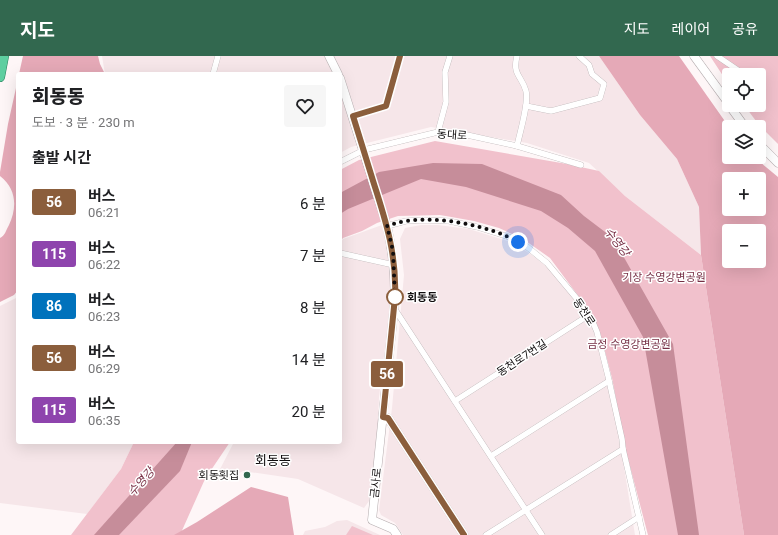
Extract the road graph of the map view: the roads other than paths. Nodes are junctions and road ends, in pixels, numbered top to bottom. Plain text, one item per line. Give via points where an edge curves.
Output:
1 (4, 56) edge
2 (218, 56) edge
3 (328, 56) edge
4 (400, 56) edge
5 (450, 56) edge
6 (517, 56) edge
7 (580, 56) edge
8 (694, 56) edge
9 (717, 56) edge
10 (735, 68) edge
11 (214, 72) edge
12 (337, 72) edge
13 (0, 77) edge
14 (342, 84) edge
15 (722, 95) edge
16 (526, 106) junction
17 (353, 116) junction
18 (438, 132) junction
19 (517, 146) junction
20 (766, 151) edge
21 (365, 154) junction
22 (342, 161) edge
23 (778, 163) edge
24 (581, 165) dead end
25 (387, 224) junction
26 (342, 253) edge
27 (394, 265) junction
28 (394, 308) junction
29 (589, 315) junction
30 (609, 381) junction
31 (455, 401) junction
32 (383, 417) junction
33 (623, 449) junction
34 (491, 456) junction
35 (526, 510) junction
36 (639, 517) junction
37 (397, 535) edge
38 (464, 535) edge
39 (486, 535) edge
40 (542, 535) edge
41 (611, 535) edge
42 (643, 535) edge

1 - 13 highway
2 - 11 street
3 - 12 main road
4 - 17 street via 386,106
5 - 18 street via 445,72 446,102
6 - 16 street via 515,69 526,91
7 - 16 street via 589,64 592,74 604,84 600,98 551,111
8 - 15 main road
9 - 10 street
14 - 17 main road
16 - 19 street
17 - 21 main road
18 - 19 street, 동대로 via 467,135
18 - 21 street, 동대로
19 - 24 street, 동대로
20 - 23 main road
21 - 22 street, 동대로
21 - 25 main road
25 - 27 main road
25 - 29 street, 동천로 via 406,221 449,221 509,237 526,246 547,263
26 - 27 street
27 - 28 main road
28 - 31 street
28 - 32 main road
29 - 30 street, 동천로 via 599,337
29 - 31 street, 동천로7번길
30 - 33 street, 동천로
30 - 34 street
31 - 34 street
32 - 37 main road, 금사로 via 372,520 393,529
32 - 38 main road via 388,418
33 - 35 street
33 - 36 street, 동천로
34 - 35 street
35 - 39 street
35 - 40 street
36 - 41 street
36 - 42 street, 동천로

